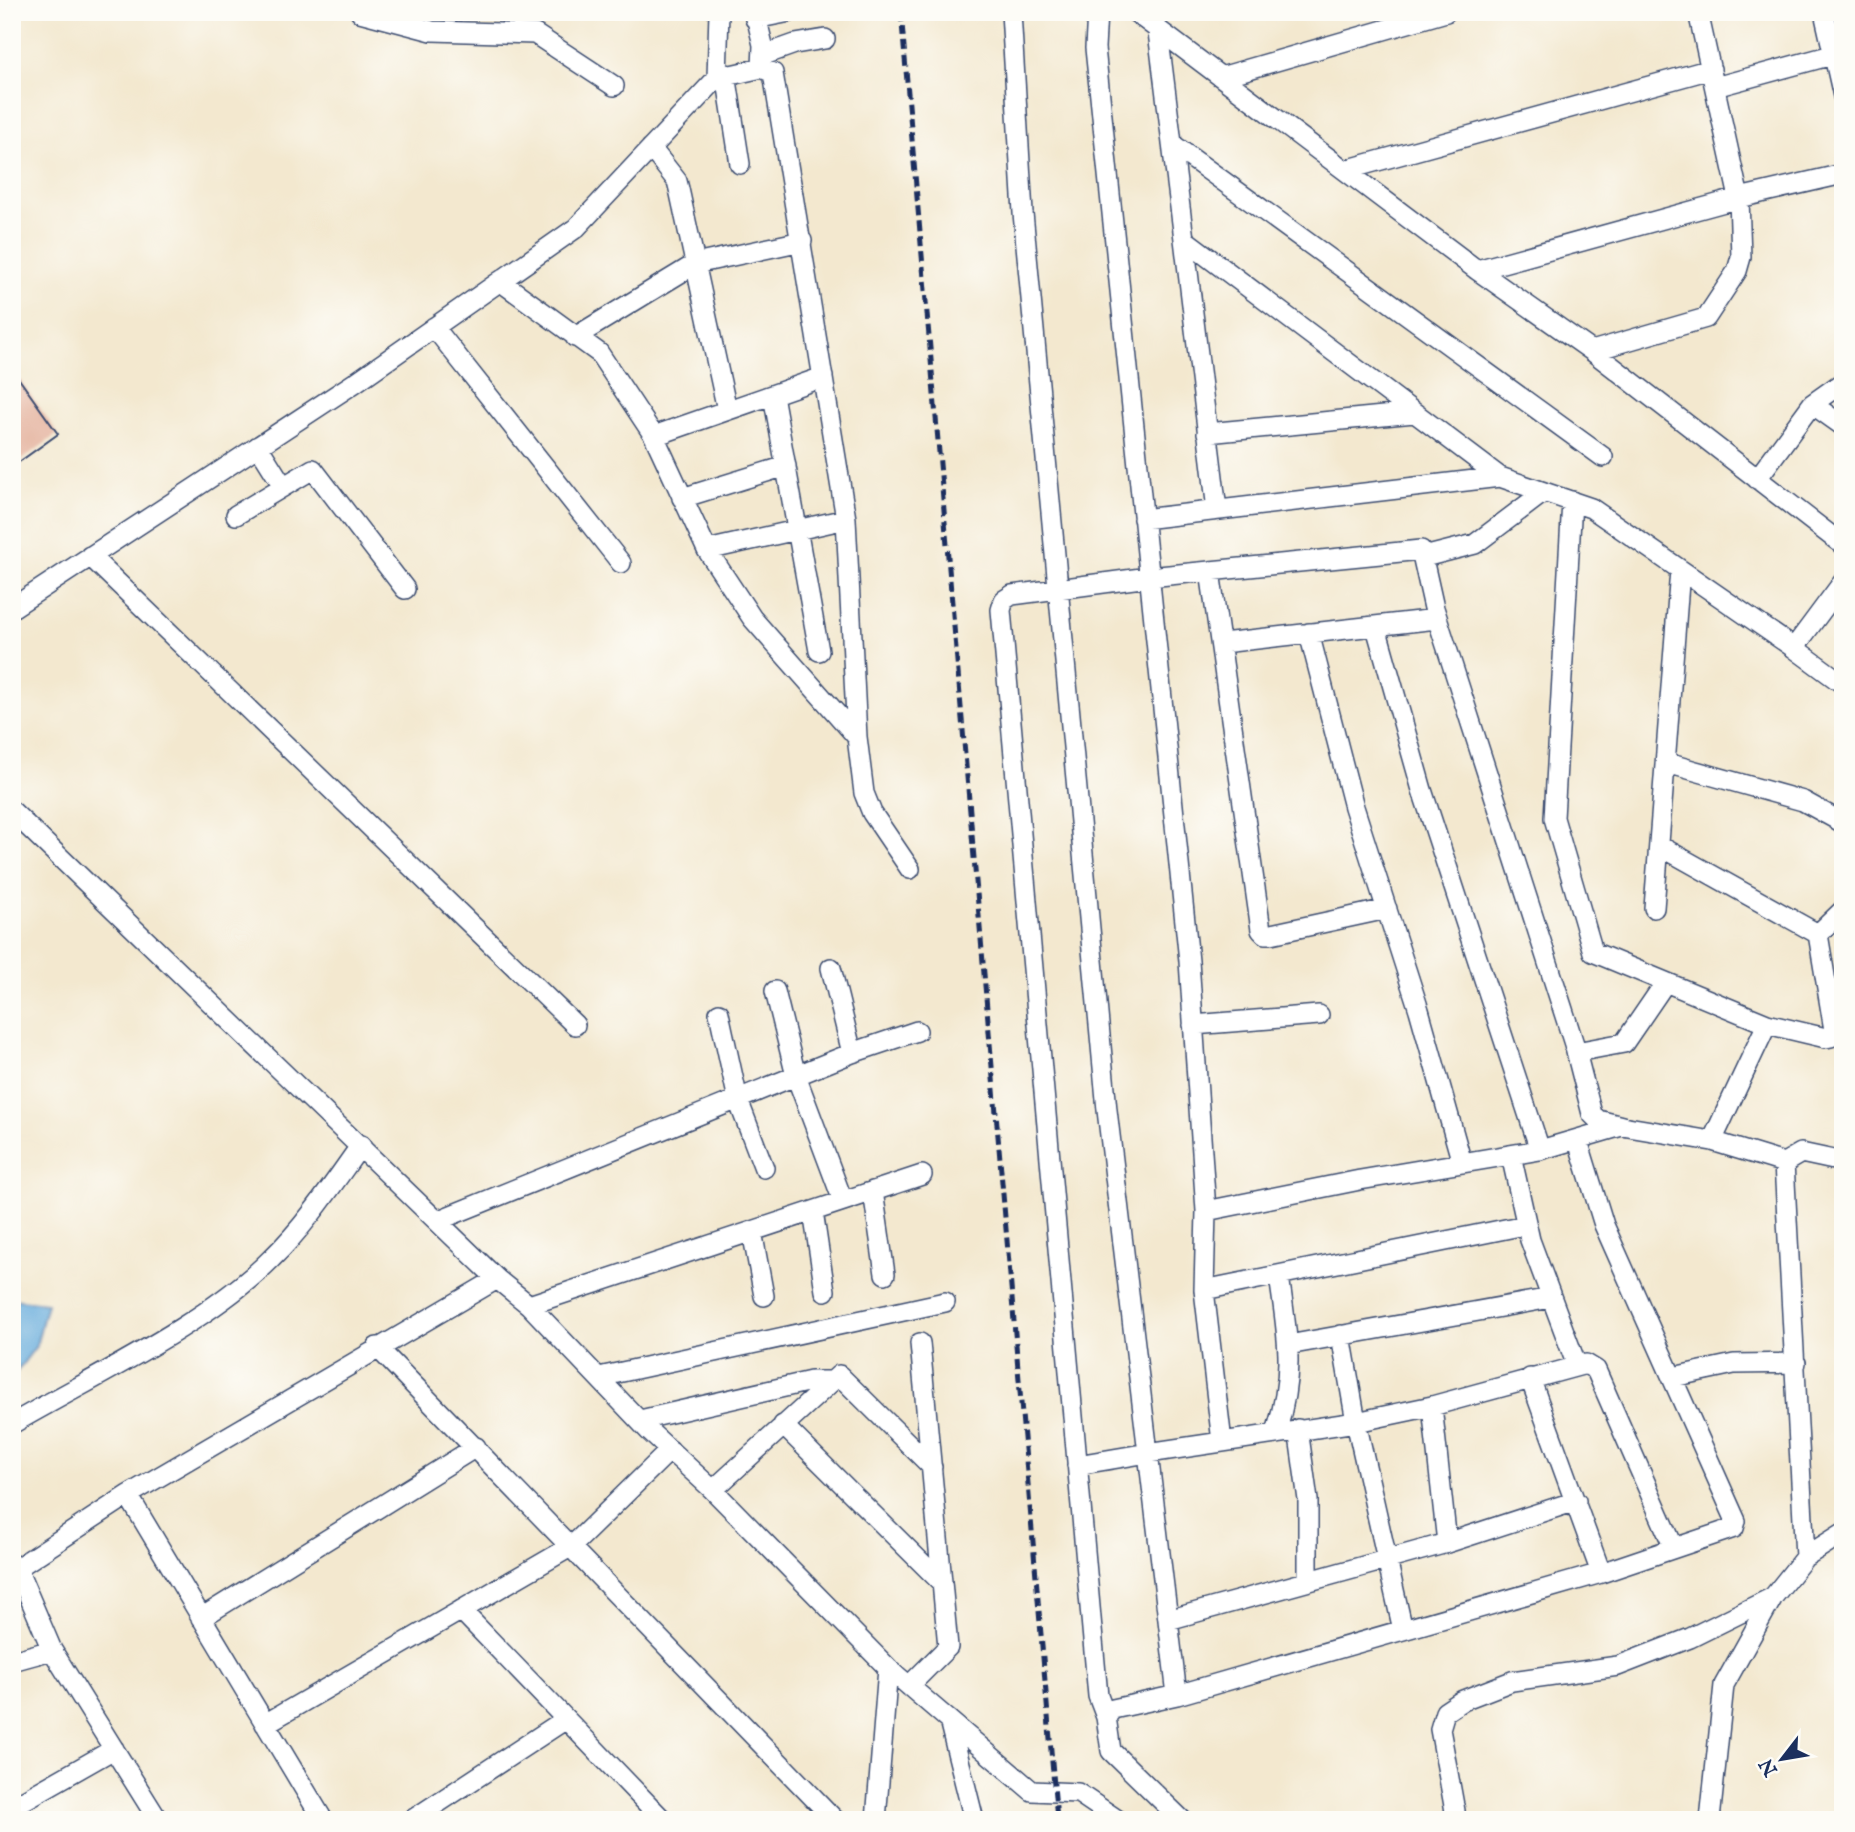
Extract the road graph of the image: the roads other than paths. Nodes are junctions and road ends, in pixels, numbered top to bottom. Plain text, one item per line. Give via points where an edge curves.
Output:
1 (360, 12) edge
2 (719, 12) edge
3 (790, 12) edge
4 (1011, 12) edge
5 (1097, 12) edge
6 (1135, 12) edge
7 (1446, 12) edge
8 (1698, 12) edge
9 (1824, 12) edge
10 (755, 15) edge
11 (1158, 32) junction
12 (825, 39) dead end
13 (1838, 53) edge
14 (763, 62) junction
15 (721, 76) junction
16 (1221, 77) junction
17 (1713, 78) junction
18 (614, 86) dead end
19 (1843, 96) edge
20 (1172, 144) junction
21 (651, 148) junction
22 (740, 164) dead end
23 (1345, 170) junction
24 (1843, 174) edge
25 (1740, 198) junction
26 (1184, 239) junction
27 (802, 241) junction
28 (695, 264) junction
29 (1476, 270) junction
30 (500, 281) junction
31 (434, 327) junction
32 (575, 337) junction
33 (1592, 351) junction
34 (823, 377) junction
35 (1843, 382) edge
36 (772, 394) junction
37 (1812, 404) junction
38 (727, 410) junction
39 (1414, 413) junction
40 (1843, 426) edge
41 (1207, 433) junction
42 (654, 436) junction
43 (258, 446) junction
44 (1603, 457) dead end
45 (786, 466) junction
46 (1500, 477) junction
47 (1757, 479) junction
48 (283, 486) junction
49 (1544, 492) junction
50 (682, 498) junction
51 (1572, 501) junction
52 (1217, 510) junction
53 (236, 514) dead end
54 (846, 519) junction
55 (1143, 519) junction
56 (797, 530) junction
57 (1843, 545) edge
58 (707, 550) junction
59 (90, 556) junction
60 (1424, 556) junction
61 (621, 563) dead end
62 (1681, 570) junction
63 (1210, 571) junction
64 (1149, 577) junction
65 (1843, 582) edge
66 (1059, 587) junction
67 (405, 589) dead end
68 (12, 608) edge
69 (1437, 619) junction
70 (1376, 627) junction
71 (1309, 633) junction
72 (1222, 643) junction
73 (1794, 648) junction
74 (819, 651) dead end
75 (1843, 684) edge
76 (857, 737) junction
77 (1667, 763) junction
78 (12, 811) edge
79 (1843, 823) edge
80 (1660, 846) junction
81 (910, 869) dead end
82 (1654, 908) dead end
83 (1387, 909) junction
84 (1843, 910) edge
85 (1818, 934) junction
86 (831, 968) dead end
87 (1665, 983) junction
88 (775, 991) dead end
89 (719, 1013) dead end
90 (1319, 1015) dead end
91 (1767, 1024) junction
92 (1193, 1025) junction
93 (575, 1026) dead end
94 (917, 1031) dead end
95 (1576, 1052) junction
96 (852, 1053) junction
97 (796, 1076) junction
98 (738, 1100) junction
99 (1622, 1126) junction
100 (1578, 1141) junction
101 (1712, 1141) junction
102 (360, 1145) junction
103 (1540, 1150) junction
104 (1511, 1155) junction
105 (1843, 1162) edge
106 (1462, 1163) junction
107 (1784, 1163) junction
108 (764, 1168) dead end
109 (922, 1175) dead end
110 (873, 1191) junction
111 (842, 1201) junction
112 (813, 1211) junction
113 (1206, 1211) junction
114 (439, 1220) junction
115 (1525, 1225) junction
116 (752, 1231) junction
117 (885, 1274) dead end
118 (1279, 1276) junction
119 (497, 1279) junction
120 (1204, 1290) junction
121 (825, 1292) dead end
122 (764, 1296) dead end
123 (1551, 1298) junction
124 (945, 1302) dead end
125 (529, 1306) junction
126 (1341, 1335) junction
127 (920, 1343) dead end
128 (1288, 1345) junction
129 (377, 1347) junction
130 (1796, 1363) junction
131 (1577, 1366) junction
132 (599, 1377) junction
133 (1673, 1377) junction
134 (1530, 1378) junction
135 (831, 1381) junction
136 (1432, 1406) junction
137 (640, 1420) junction
138 (1356, 1422) junction
139 (12, 1424) edge
140 (783, 1425) junction
141 (1298, 1429) junction
142 (1276, 1433) junction
143 (1222, 1443) junction
144 (476, 1447) junction
145 (670, 1450) junction
146 (1148, 1453) junction
147 (1077, 1465) junction
148 (932, 1467) junction
149 (713, 1490) junction
150 (128, 1495) junction
151 (1576, 1501) junction
152 (1843, 1533) edge
153 (1447, 1543) junction
154 (572, 1546) junction
155 (1674, 1548) junction
156 (1805, 1557) junction
157 (1386, 1558) junction
158 (15, 1564) edge
159 (1601, 1573) junction
160 (1308, 1580) junction
161 (940, 1582) junction
162 (1773, 1597) junction
163 (461, 1610) junction
164 (201, 1618) junction
165 (1168, 1619) junction
166 (1403, 1630) junction
167 (52, 1650) junction
168 (12, 1661) edge
169 (888, 1668) junction
170 (909, 1686) junction
171 (1177, 1695) junction
172 (1106, 1717) junction
173 (566, 1719) junction
174 (949, 1720) junction
175 (265, 1724) junction
176 (114, 1749) junction
177 (19, 1810) edge
178 (1110, 1817) edge
179 (158, 1820) edge
180 (323, 1820) edge
181 (412, 1820) edge
182 (663, 1820) edge
183 (835, 1820) edge
184 (876, 1820) edge
185 (974, 1820) edge
186 (1182, 1820) edge
187 (1451, 1820) edge
188 (1710, 1820) edge

1 - 18 street via 432,31 535,34
2 - 15 street
3 - 10 street
4 - 66 street via 1023,213
5 - 55 street via 1095,48
6 - 11 street
7 - 16 street
8 - 17 street
9 - 13 street
10 - 14 street
11 - 16 street
11 - 20 street
12 - 14 street via 795,44
13 - 17 street
13 - 19 street
14 - 15 street
14 - 27 street via 773,73
15 - 21 street
15 - 22 street
16 - 23 street
17 - 23 street
17 - 25 street
20 - 26 street
20 - 44 street
21 - 28 street via 677,181
21 - 30 street via 576,228
23 - 29 street
24 - 25 street
25 - 29 street
25 - 33 street via 1740,264 1712,313
26 - 39 street
26 - 41 street
27 - 28 street
27 - 34 street
28 - 32 street
28 - 38 street
29 - 33 street
30 - 31 street
30 - 32 street
31 - 43 street
31 - 61 street
32 - 42 street via 599,353
33 - 47 street
34 - 36 street
34 - 54 street
35 - 37 street
36 - 38 street
36 - 45 street
37 - 40 street
37 - 47 street
38 - 42 street
39 - 41 street
39 - 46 street
41 - 52 street
42 - 50 street
43 - 48 street
43 - 59 street
45 - 50 street
45 - 56 street
46 - 49 street
46 - 52 street
47 - 57 street
48 - 53 street
48 - 67 street via 317,470
49 - 51 street
49 - 60 street via 1475,544
50 - 58 street
51 - 62 street via 1591,508
51 - 87 street via 1554,818 1593,952
52 - 55 street
54 - 56 street
54 - 76 street
55 - 64 street
56 - 58 street
56 - 74 street
58 - 76 street via 752,618
59 - 68 street
59 - 93 street
60 - 63 street via 1415,549
60 - 69 street
62 - 73 street
62 - 77 street
63 - 64 street
63 - 72 street
64 - 66 street
64 - 92 street
65 - 73 street
66 - 146 street via 1107,1110
66 - 147 street via 1012,595 1001,610
69 - 70 street
69 - 95 street
70 - 71 street
70 - 103 street via 1422,790
71 - 72 street
71 - 83 street via 1354,807
72 - 83 street via 1261,930 1271,934
73 - 75 street
76 - 81 street via 868,804
77 - 79 street via 1803,801
77 - 80 street
78 - 102 street
80 - 82 street
80 - 85 street
83 - 106 street
84 - 85 street
85 - 91 street via 1834,1034 1826,1038
86 - 96 street
87 - 91 street
87 - 95 street via 1624,1043
88 - 97 street
89 - 98 street
90 - 92 street
91 - 101 street
92 - 113 street
94 - 96 street
95 - 99 street via 1592,1114
96 - 97 street
97 - 98 street
97 - 111 street
98 - 108 street
98 - 114 street
99 - 100 street
99 - 101 street
100 - 103 street
100 - 133 street via 1604,1225
101 - 107 street
102 - 114 street
102 - 139 street via 307,1221 261,1267 174,1331
103 - 104 street
104 - 106 street
104 - 115 street
105 - 107 street via 1801,1153
106 - 113 street
107 - 130 street
109 - 110 street
110 - 111 street
110 - 117 street
111 - 112 street
112 - 116 street
112 - 121 street
113 - 120 street
114 - 119 street
115 - 118 street
115 - 123 street
116 - 122 street
116 - 125 street
118 - 120 street
118 - 128 street
119 - 125 street
119 - 129 street
120 - 143 street
123 - 126 street
123 - 131 street
124 - 132 street
125 - 132 street
126 - 128 street
126 - 138 street
127 - 148 street
128 - 142 street via 1286,1400
129 - 144 street
129 - 150 street
130 - 133 street via 1734,1364
130 - 156 street
131 - 134 street
131 - 155 street via 1586,1364 1596,1370
132 - 137 street
133 - 155 street via 1736,1525
134 - 136 street
134 - 151 street
135 - 137 street via 811,1381
135 - 140 street
135 - 148 street via 842,1376
136 - 138 street
136 - 153 street
137 - 145 street
138 - 141 street
138 - 157 street
140 - 149 street
140 - 161 street
141 - 142 street
141 - 160 street via 1308,1500
142 - 143 street
143 - 146 street
144 - 154 street
144 - 164 street
145 - 149 street
145 - 154 street
146 - 147 street
146 - 165 street
147 - 172 street via 1097,1685
148 - 161 street
149 - 169 street
150 - 158 street
150 - 164 street
151 - 153 street
151 - 159 street
152 - 156 street
153 - 157 street
154 - 163 street
154 - 183 street
155 - 159 street
156 - 162 street
157 - 160 street
157 - 166 street
158 - 167 street
159 - 166 street
160 - 165 street
161 - 170 street via 948,1647
162 - 187 street via 1624,1664 1520,1679 1463,1700 1445,1712 1440,1729 1455,1811
162 - 188 street via 1724,1685
163 - 173 street
163 - 175 street
164 - 175 street
165 - 171 street
166 - 171 street
167 - 168 street
167 - 176 street
169 - 170 street
169 - 184 street
170 - 174 street
171 - 172 street via 1113,1709
172 - 186 street via 1111,1751
173 - 181 street
173 - 182 street
174 - 178 street via 1032,1791 1078,1793
174 - 185 street
175 - 180 street
176 - 177 street
176 - 179 street

